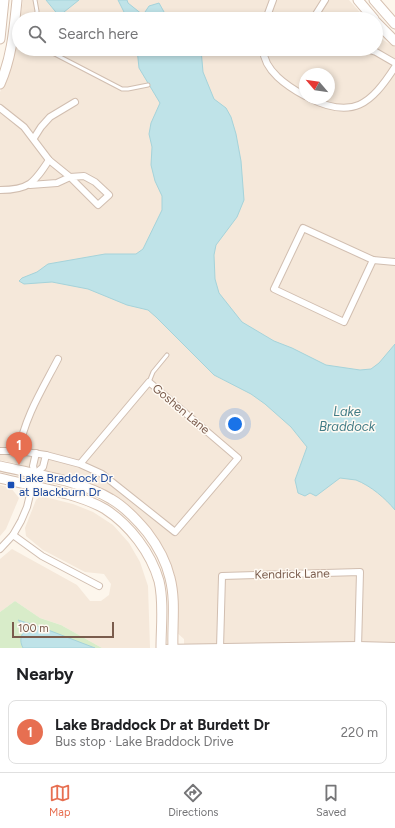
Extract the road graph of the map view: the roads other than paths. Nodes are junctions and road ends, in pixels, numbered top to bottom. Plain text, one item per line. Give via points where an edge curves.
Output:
1 (4, 0) edge
2 (17, 0) edge
3 (35, 0) edge
4 (273, 0) edge
5 (325, 0) edge
6 (358, 0) edge
7 (374, 0) edge
8 (15, 12) edge
9 (37, 12) edge
10 (268, 12) edge
11 (317, 12) edge
12 (368, 12) edge
13 (395, 24) edge
14 (383, 29) edge
15 (12, 37) edge
16 (0, 39) edge
17 (395, 41) edge
18 (59, 56) edge
19 (265, 56) edge
20 (383, 56) edge
21 (395, 63) edge
22 (395, 67) edge
23 (0, 84) edge
24 (148, 85) dead end
25 (299, 92) edge
26 (75, 102) dead end
27 (320, 104) edge
28 (0, 108) edge
29 (34, 138) junction
30 (49, 160) junction
31 (70, 177) junction
32 (30, 185) junction
33 (0, 190) edge
34 (373, 260) junction
35 (395, 262) edge
36 (167, 356) dead end
37 (58, 359) dead end
38 (149, 382) junction
39 (0, 451) edge
40 (19, 451) junction
41 (36, 453) junction
42 (46, 455) junction
43 (80, 464) junction
44 (0, 466) edge
45 (35, 474) junction
46 (0, 478) edge
47 (33, 486) junction
48 (13, 535) junction
49 (0, 549) edge
50 (99, 586) dead end
51 (395, 646) edge
52 (358, 647) edge
53 (162, 648) edge
54 (173, 648) edge
55 (220, 648) edge

1 - 16 street
2 - 8 street
3 - 9 lane
4 - 10 street
5 - 11 street
6 - 12 street
7 - 13 street
14 - 17 street
15 - 23 street via 9,59
18 - 24 lane via 128,90
19 - 25 street via 268,66 278,77
20 - 21 street
22 - 27 street via 376,94 356,106 347,109
26 - 29 street via 50,117
28 - 29 street
29 - 30 street
30 - 31 street
30 - 32 street
31 - 31 street via 98,205 109,195 90,178 79,175
31 - 32 street via 57,183
32 - 33 street
34 - 34 street via 303,228 274,289 344,322
34 - 35 street
36 - 38 lane via 153,372
37 - 40 street via 27,422
38 - 43 street, Goshen Lane
38 - 43 street, Goshen Lane via 238,458 175,532 102,474
39 - 40 street
40 - 41 street
41 - 42 street
41 - 45 street via 33,466
42 - 43 street
42 - 45 street via 43,467
44 - 45 street
45 - 47 street
45 - 54 street via 85,488 111,499 146,531 160,553 170,578
46 - 47 street
47 - 48 street via 22,521
47 - 53 street via 82,499 105,509 125,525 143,546 150,558 161,593
48 - 49 street
48 - 50 street via 42,556
51 - 52 street
52 - 55 street
52 - 55 street, Kendrick Lane via 360,572 222,576
53 - 54 street
54 - 55 street

